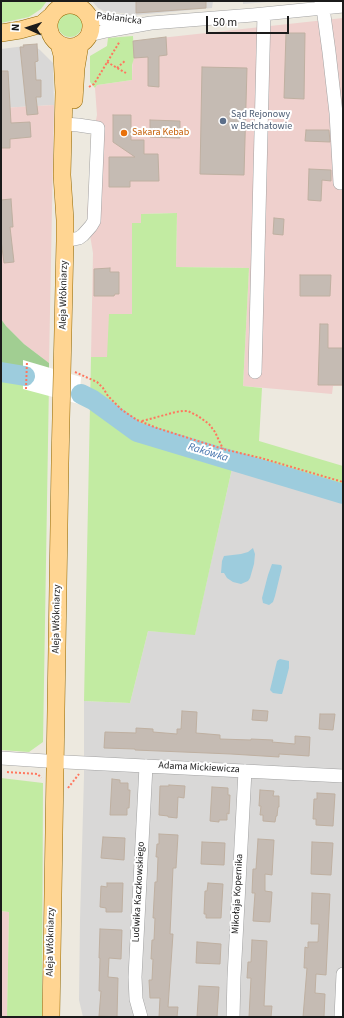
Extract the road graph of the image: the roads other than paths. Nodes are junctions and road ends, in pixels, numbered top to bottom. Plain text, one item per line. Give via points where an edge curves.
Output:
1 (322, 4) edge
2 (343, 6) edge
3 (82, 8) edge
4 (57, 9) edge
5 (264, 14) junction
6 (151, 23) junction
7 (1, 33) edge
8 (1, 39) edge
9 (85, 40) junction
10 (56, 42) junction
11 (68, 124) junction
12 (340, 183) dead end
13 (65, 241) junction
14 (255, 372) dead end
15 (1, 758) edge
16 (55, 762) junction
17 (146, 766) junction
18 (245, 771) junction
19 (343, 776) edge
20 (343, 974) edge
21 (51, 1017) edge
22 (141, 1017) edge
23 (233, 1017) edge
24 (341, 1017) edge

1 - 2 street, Pabianicka
1 - 5 street, Pabianicka
1 - 12 street via 336,112
3 - 4 main road via 66,5
3 - 6 street, Pabianicka via 96,18
3 - 9 main road via 91,23
4 - 7 main road via 42,24
4 - 10 main road via 48,24 49,32
5 - 6 street, Pabianicka
5 - 14 street
6 - 9 street, Pabianicka via 106,31
8 - 10 main road via 45,38
9 - 10 main road via 74,47 66,47
9 - 11 main road, Aleja Włókniarzy via 76,68
10 - 11 main road, Aleja Włókniarzy via 62,55
11 - 13 main road, Aleja Włókniarzy via 62,175
11 - 13 street via 98,128 94,221 79,238
13 - 16 main road, Aleja Włókniarzy via 68,371 61,399
15 - 16 street, Adama Mickiewicza
16 - 17 street, Adama Mickiewicza
16 - 21 main road, Aleja Włókniarzy
17 - 18 street, Adama Mickiewicza
17 - 22 street, Ludwika Kaczkowskiego via 135,987
18 - 19 street, Adama Mickiewicza
18 - 23 street, Mikołaja Kopernika
20 - 24 street

